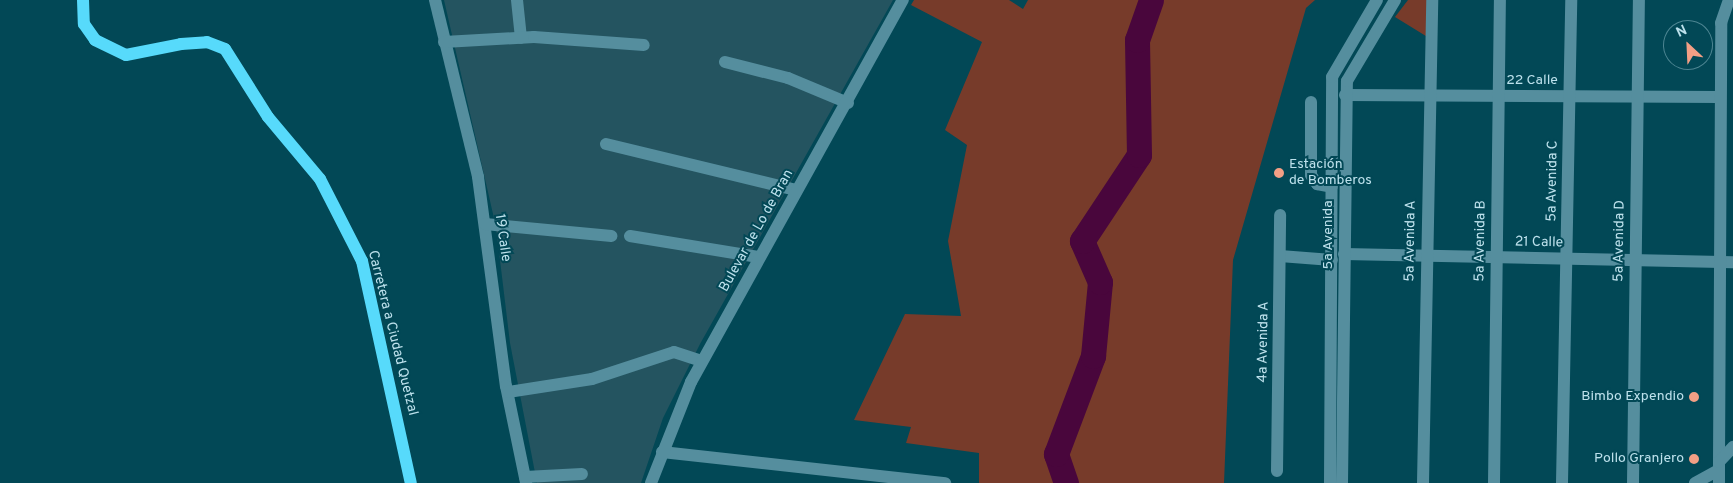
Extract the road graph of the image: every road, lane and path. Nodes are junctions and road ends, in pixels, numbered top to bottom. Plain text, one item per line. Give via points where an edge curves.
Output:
1 (83, 0) edge
2 (435, 0) edge
3 (517, 0) edge
4 (903, 0) edge
5 (1377, 0) edge
6 (1395, 0) edge
7 (1432, 0) edge
8 (1500, 0) edge
9 (1571, 0) edge
10 (1639, 0) edge
11 (1728, 0) edge
12 (521, 38) junction
13 (444, 42) junction
14 (644, 45) dead end
15 (725, 62) dead end
16 (1345, 95) junction
17 (1498, 96) junction
18 (1569, 96) junction
19 (1637, 96) junction
20 (1430, 97) junction
21 (1720, 97) junction
22 (1311, 102) dead end
23 (848, 103) junction
24 (606, 144) dead end
25 (1332, 188) junction
26 (796, 190) junction
27 (1280, 214) dead end
28 (485, 224) junction
29 (1338, 226) junction
30 (611, 236) dead end
31 (630, 236) dead end
32 (1344, 254) junction
33 (1280, 256) junction
34 (1425, 256) junction
35 (758, 257) junction
36 (1495, 257) junction
37 (1566, 259) junction
38 (1332, 260) junction
39 (1635, 260) junction
40 (1719, 262) junction
41 (1733, 262) edge
42 (702, 361) junction
43 (508, 392) junction
44 (1733, 447) edge
45 (662, 452) junction
46 (1277, 471) dead end
47 (1718, 472) edge
48 (582, 474) dead end
49 (525, 480) edge
50 (411, 483) edge
51 (651, 483) edge
52 (945, 483) edge
53 (1330, 483) edge
54 (1342, 483) edge
55 (1349, 483) edge
56 (1423, 483) edge
57 (1494, 483) edge
58 (1562, 483) edge
59 (1633, 483) edge
60 (1695, 483) edge

1 - 50 main road, Carretera a Ciudad Quetzal via 84,24 94,40 126,55 207,42 225,49 268,117 320,179 362,261
2 - 13 street, 19 Calle
3 - 12 street
4 - 23 street, Bulevar de Lo de Bran
5 - 25 street, 5a Avenida via 1332,77
6 - 16 street, 5a Avenida via 1354,64
7 - 20 street, 5a Avenida A
8 - 17 street, 5a Avenida B
9 - 18 street, 5a Avenida C
10 - 19 street, 5a Avenida D
11 - 21 street via 1721,23
12 - 13 street
12 - 14 street
13 - 28 street, 19 Calle via 478,177
15 - 23 street via 788,78
16 - 20 street, 22 Calle
16 - 29 street, 5a Avenida
17 - 18 street, 22 Calle
17 - 20 street, 22 Calle
17 - 36 street, 5a Avenida B
18 - 19 street, 22 Calle
18 - 37 street, 5a Avenida C
19 - 21 street, 22 Calle
19 - 39 street, 5a Avenida D
20 - 34 street, 5a Avenida A
21 - 40 street
22 - 25 street via 1311,175 1317,184
23 - 26 street, Bulevar de Lo de Bran
24 - 26 street
25 - 29 street, 5a Avenida
26 - 35 street, Bulevar de Lo de Bran
27 - 33 street, 4a Avenida A
28 - 30 street
28 - 43 street, 19 Calle
29 - 32 street, 5a Avenida
29 - 38 street, 5a Avenida
31 - 35 street
32 - 34 street, 21 Calle
32 - 54 street, 5a Avenida
33 - 38 street
33 - 46 street, 4a Avenida A
34 - 36 street, 21 Calle
34 - 56 street, 5a Avenida A
35 - 42 street, Bulevar de Lo de Bran
36 - 37 street, 21 Calle
36 - 57 street, 5a Avenida B
37 - 39 street, 21 Calle
37 - 58 street, 5a Avenida C
38 - 53 street, 5a Avenida
39 - 40 street, 21 Calle
39 - 59 street, 5a Avenida D
40 - 41 street, 21 Calle
40 - 47 street
42 - 43 street via 674,352 592,379
42 - 45 street, Bulevar de Lo de Bran
43 - 49 street, 19 Calle
44 - 47 street
45 - 51 street, Bulevar de Lo de Bran
45 - 52 street
47 - 60 street
48 - 49 street
53 - 54 street
54 - 55 street

